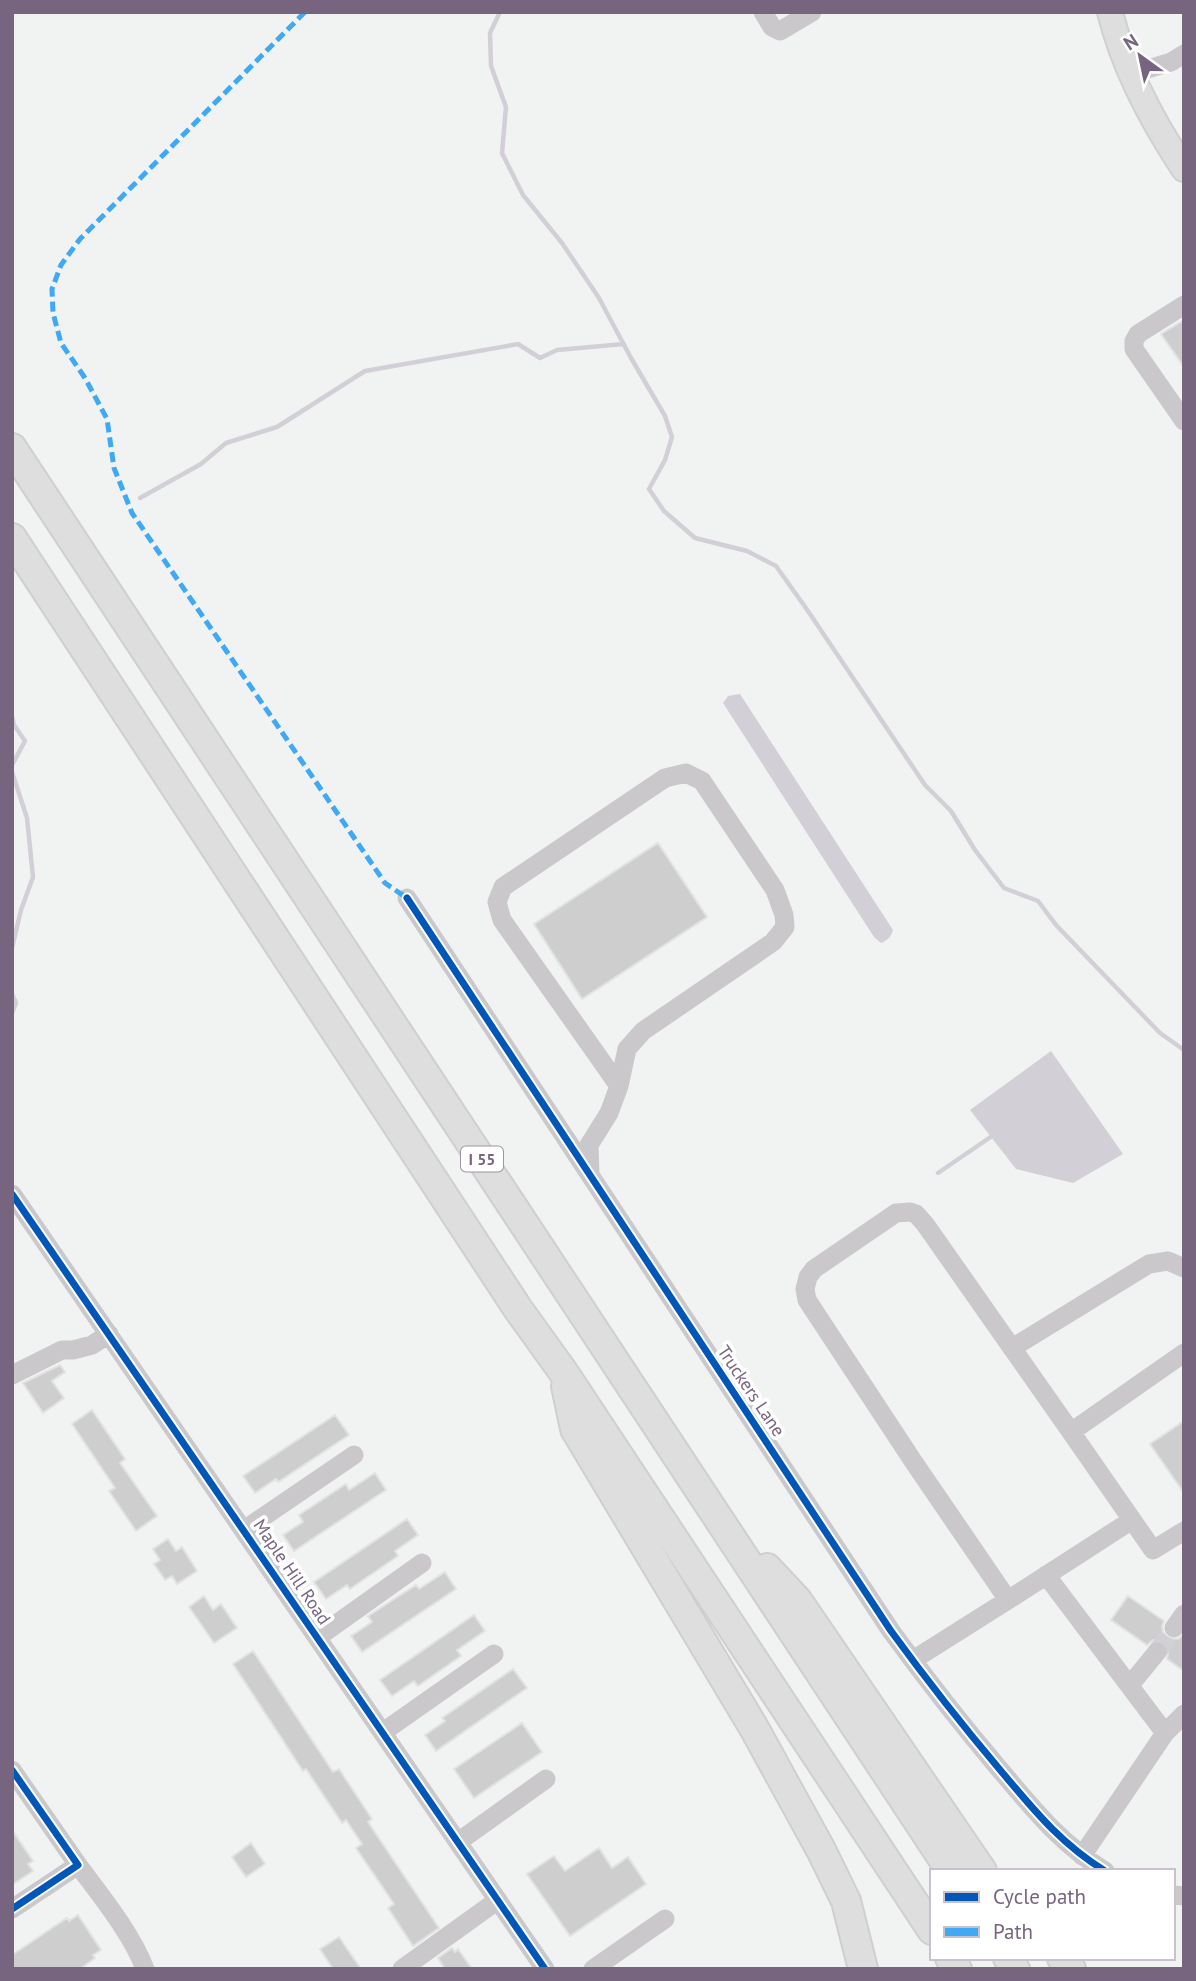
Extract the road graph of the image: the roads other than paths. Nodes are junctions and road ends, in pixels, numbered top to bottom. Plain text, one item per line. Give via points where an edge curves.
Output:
1 (763, 12) edge
2 (812, 12) edge
3 (1110, 12) edge
4 (1184, 54) edge
5 (1131, 74) junction
6 (1184, 169) edge
7 (1184, 305) edge
8 (1184, 421) edge
9 (12, 448) edge
10 (12, 538) edge
11 (407, 898) dead end
12 (619, 1086) junction
13 (590, 1175) junction
14 (12, 1194) edge
15 (1184, 1268) edge
16 (109, 1334) junction
17 (1012, 1348) junction
18 (1184, 1353) edge
19 (564, 1373) junction
20 (12, 1375) edge
21 (1071, 1432) junction
22 (354, 1455) dead end
23 (710, 1506) junction
24 (1132, 1520) junction
25 (244, 1530) junction
26 (1184, 1531) edge
27 (422, 1563) dead end
28 (1046, 1575) junction
29 (1008, 1600) junction
30 (318, 1637) junction
31 (1157, 1652) tunnel mouth
32 (494, 1654) dead end
33 (913, 1660) junction
34 (1130, 1685) junction
35 (1184, 1714) edge
36 (383, 1732) junction
37 (1165, 1733) junction
38 (12, 1770) edge
39 (546, 1779) dead end
40 (458, 1842) junction
41 (1082, 1856) junction
42 (78, 1865) junction
43 (950, 1869) edge
44 (981, 1869) edge
45 (1102, 1869) edge
46 (498, 1900) junction
47 (12, 1909) edge
48 (665, 1919) dead end
49 (930, 1927) edge
50 (144, 1968) edge
51 (402, 1969) edge
52 (545, 1969) edge
53 (593, 1969) edge
54 (863, 1969) edge

1 - 2 street via 780,31
3 - 5 main road
4 - 5 street
5 - 6 main road
7 - 8 street via 1138,334 1133,349
9 - 23 highway, I 55
10 - 19 highway via 510,1298
11 - 13 street, Truckers Lane
12 - 12 street via 627,1049 643,1031 773,942 785,927 775,890 702,781 686,773 665,778 503,887 497,902 502,920
12 - 13 street via 589,1145
13 - 33 street, Truckers Lane
14 - 16 street, Maple Hill Road
15 - 17 street via 1168,1261 1149,1264
16 - 20 street via 92,1345 62,1350
16 - 25 street, Maple Hill Road
17 - 21 street
17 - 29 street via 925,1224 911,1212 896,1213 808,1277 807,1300
18 - 21 street
19 - 49 highway
19 - 54 highway via 575,1429 754,1728 821,1850 846,1901
21 - 24 street
22 - 25 street
23 - 43 highway, I 55
23 - 44 highway via 797,1600
24 - 26 street via 1153,1550
24 - 28 street
25 - 30 street, Maple Hill Road
27 - 30 street
28 - 29 street
28 - 34 street
29 - 33 street
30 - 36 street, Maple Hill Road
31 - 34 street
32 - 36 street
33 - 41 street, Truckers Lane via 1047,1826
34 - 37 street
35 - 37 street
36 - 40 street, Maple Hill Road
37 - 41 street
38 - 42 street
39 - 40 street
40 - 46 street, Maple Hill Road
41 - 45 street, Truckers Lane
42 - 47 street
42 - 50 street
46 - 51 street
46 - 52 street, Maple Hill Road
48 - 53 street

